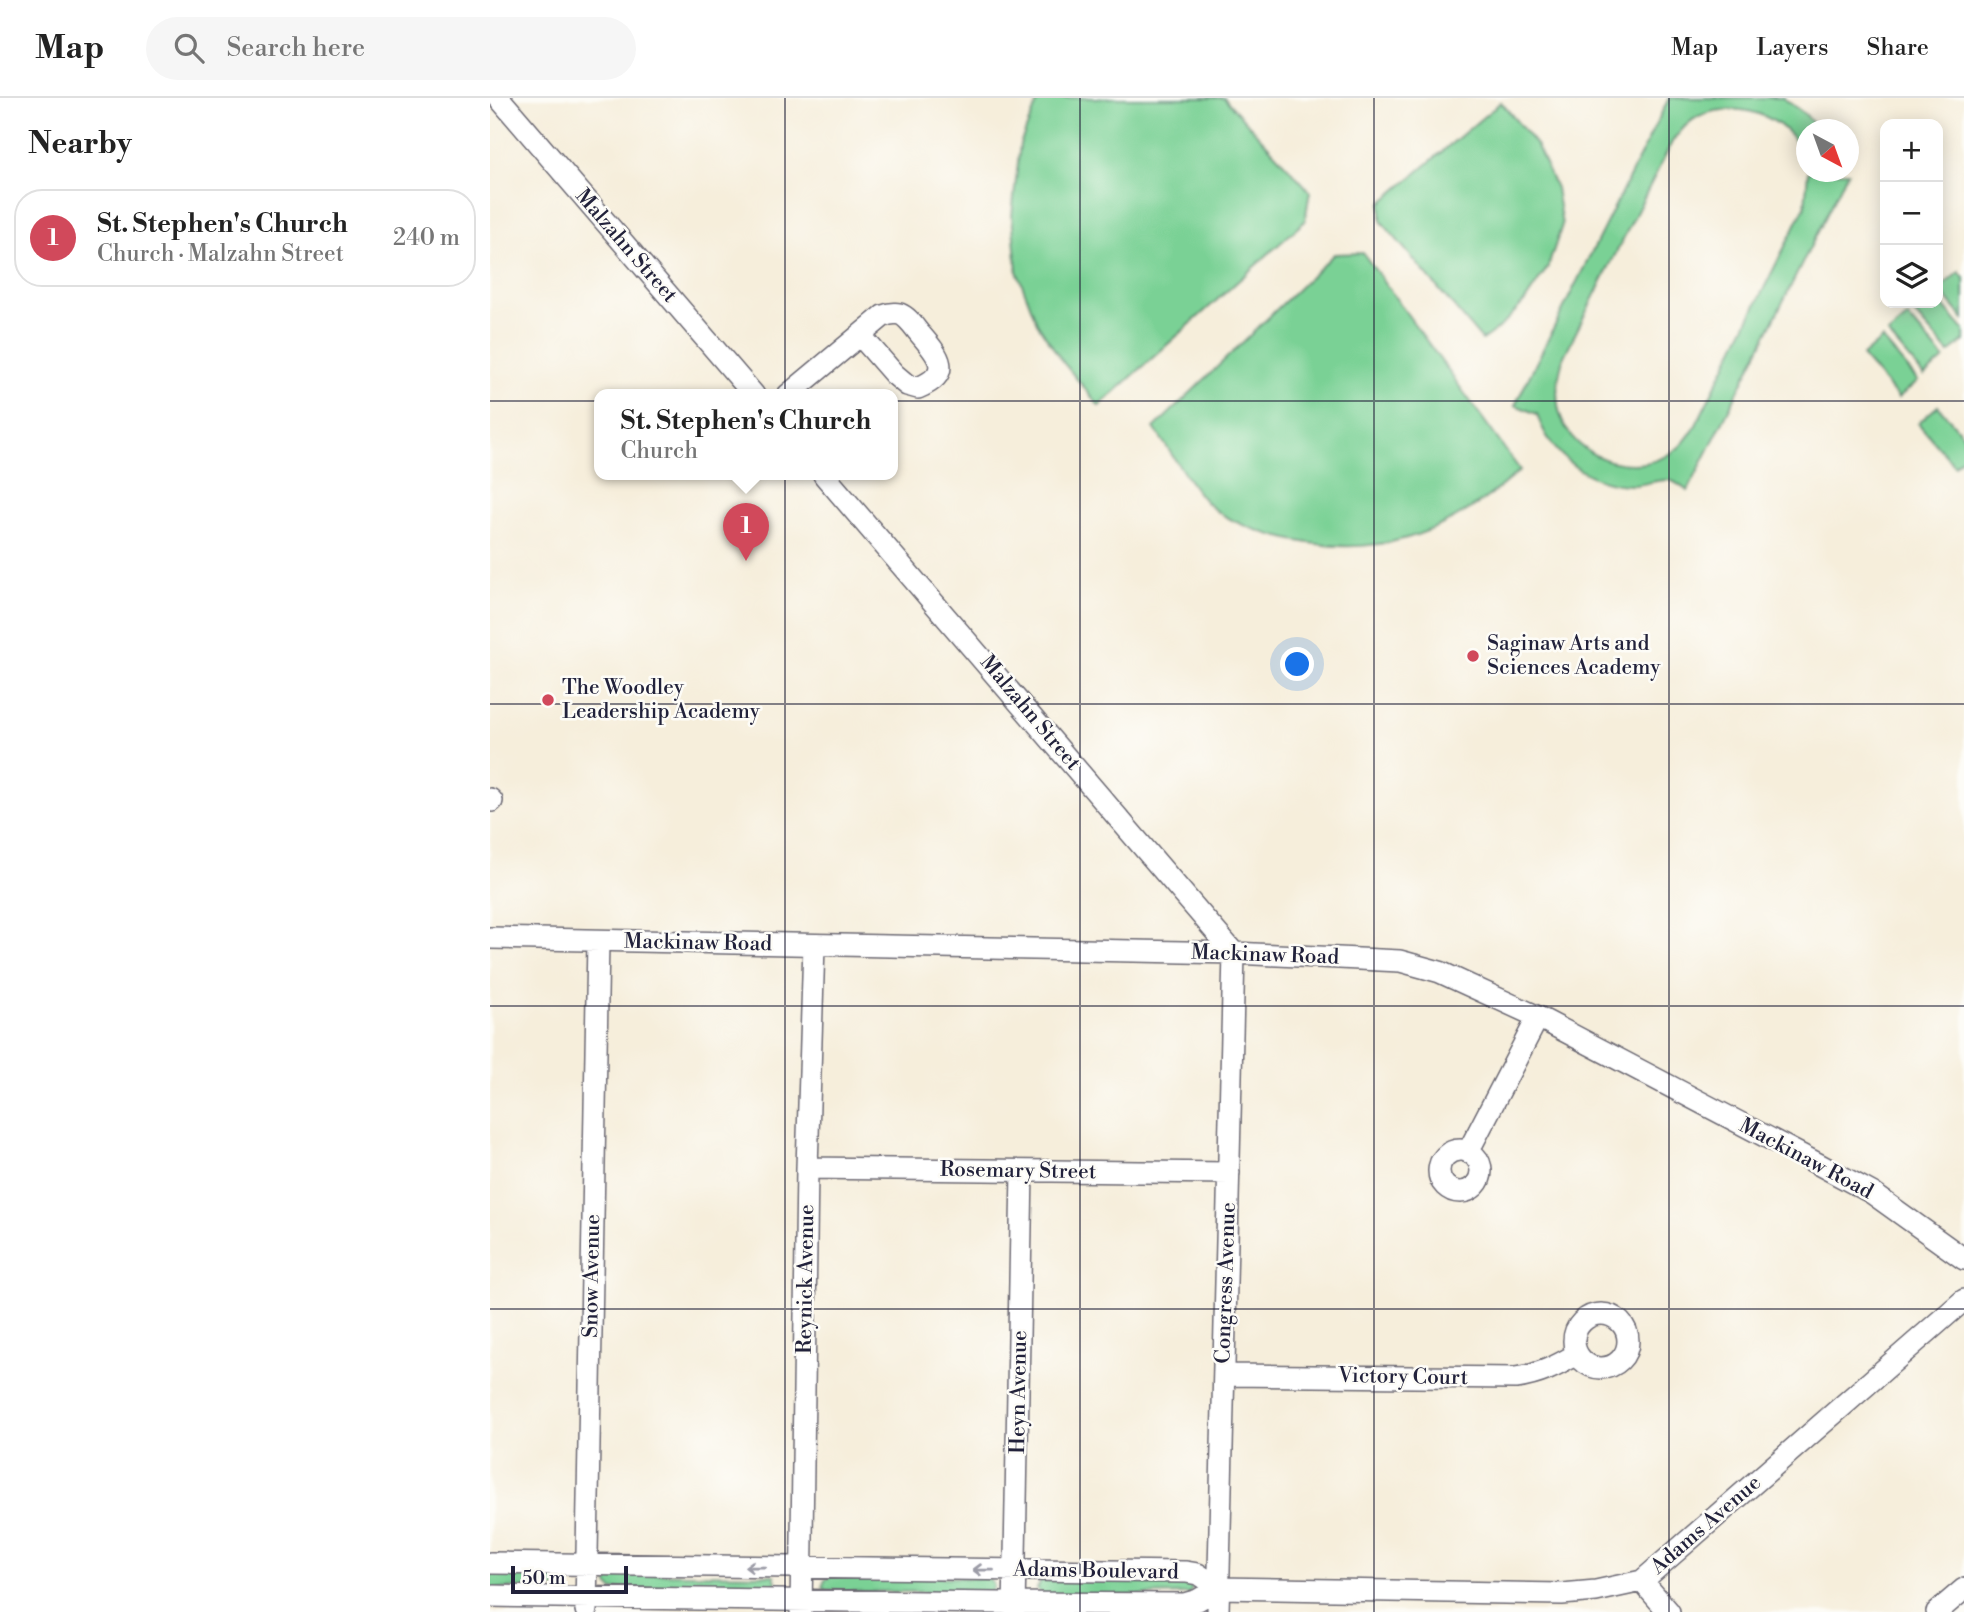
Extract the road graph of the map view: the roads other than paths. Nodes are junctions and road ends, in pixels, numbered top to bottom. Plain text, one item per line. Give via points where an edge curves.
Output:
1 (499, 98) edge
2 (860, 335) junction
3 (749, 389) edge
4 (795, 389) edge
5 (828, 480) edge
6 (490, 938) edge
7 (598, 941) junction
8 (814, 945) junction
9 (1234, 953) junction
10 (1538, 1017) junction
11 (1468, 1153) dead end
12 (807, 1168) junction
13 (1022, 1171) junction
14 (1229, 1173) junction
15 (1964, 1259) edge
16 (1964, 1300) edge
17 (1577, 1354) dead end
18 (1224, 1376) junction
19 (490, 1563) edge
20 (587, 1564) junction
21 (803, 1567) junction
22 (1016, 1570) junction
23 (1642, 1581) junction
24 (1218, 1588) junction
25 (1964, 1589) edge
26 (490, 1597) edge
27 (586, 1605) edge
28 (801, 1606) edge
29 (1014, 1608) edge
30 (1217, 1612) edge
31 (1669, 1612) edge
32 (1937, 1612) edge

1 - 3 street, Malzahn Street
2 - 2 street via 883,316 898,314 939,360 937,377 918,388 907,385
2 - 4 street
5 - 9 street, Malzahn Street
6 - 7 street, Mackinaw Road
7 - 8 street, Mackinaw Road
7 - 20 street, Snow Avenue
8 - 9 street, Mackinaw Road
8 - 12 street, Reynick Avenue
9 - 10 street, Mackinaw Road via 1400,961 1440,972
9 - 14 street, Congress Avenue
10 - 11 street
10 - 15 street, Mackinaw Road via 1872,1193
12 - 13 street, Rosemary Street
12 - 21 street, Reynick Avenue
13 - 14 street, Rosemary Street
13 - 22 street, Heyn Avenue
14 - 18 street, Congress Avenue
16 - 23 street, Adams Avenue
17 - 18 street, Victory Court via 1549,1370 1516,1378
18 - 24 street, Congress Avenue
19 - 20 street, Adams Boulevard
21 -> 20 street, Adams Boulevard
20 - 27 street, Snow Avenue
22 -> 21 street, Adams Boulevard
21 - 28 street, Reynick Avenue
22 - 24 street, Adams Boulevard via 1186,1572 1198,1574
22 - 29 street, Heyn Avenue
23 - 24 street, Adams Avenue via 1562,1594
23 - 31 street
24 - 29 street, Adams Boulevard via 1184,1604
24 - 30 street, Congress Avenue
25 - 32 street
26 - 27 street, Adams Boulevard
27 - 28 street, Adams Boulevard
28 - 29 street, Adams Boulevard

